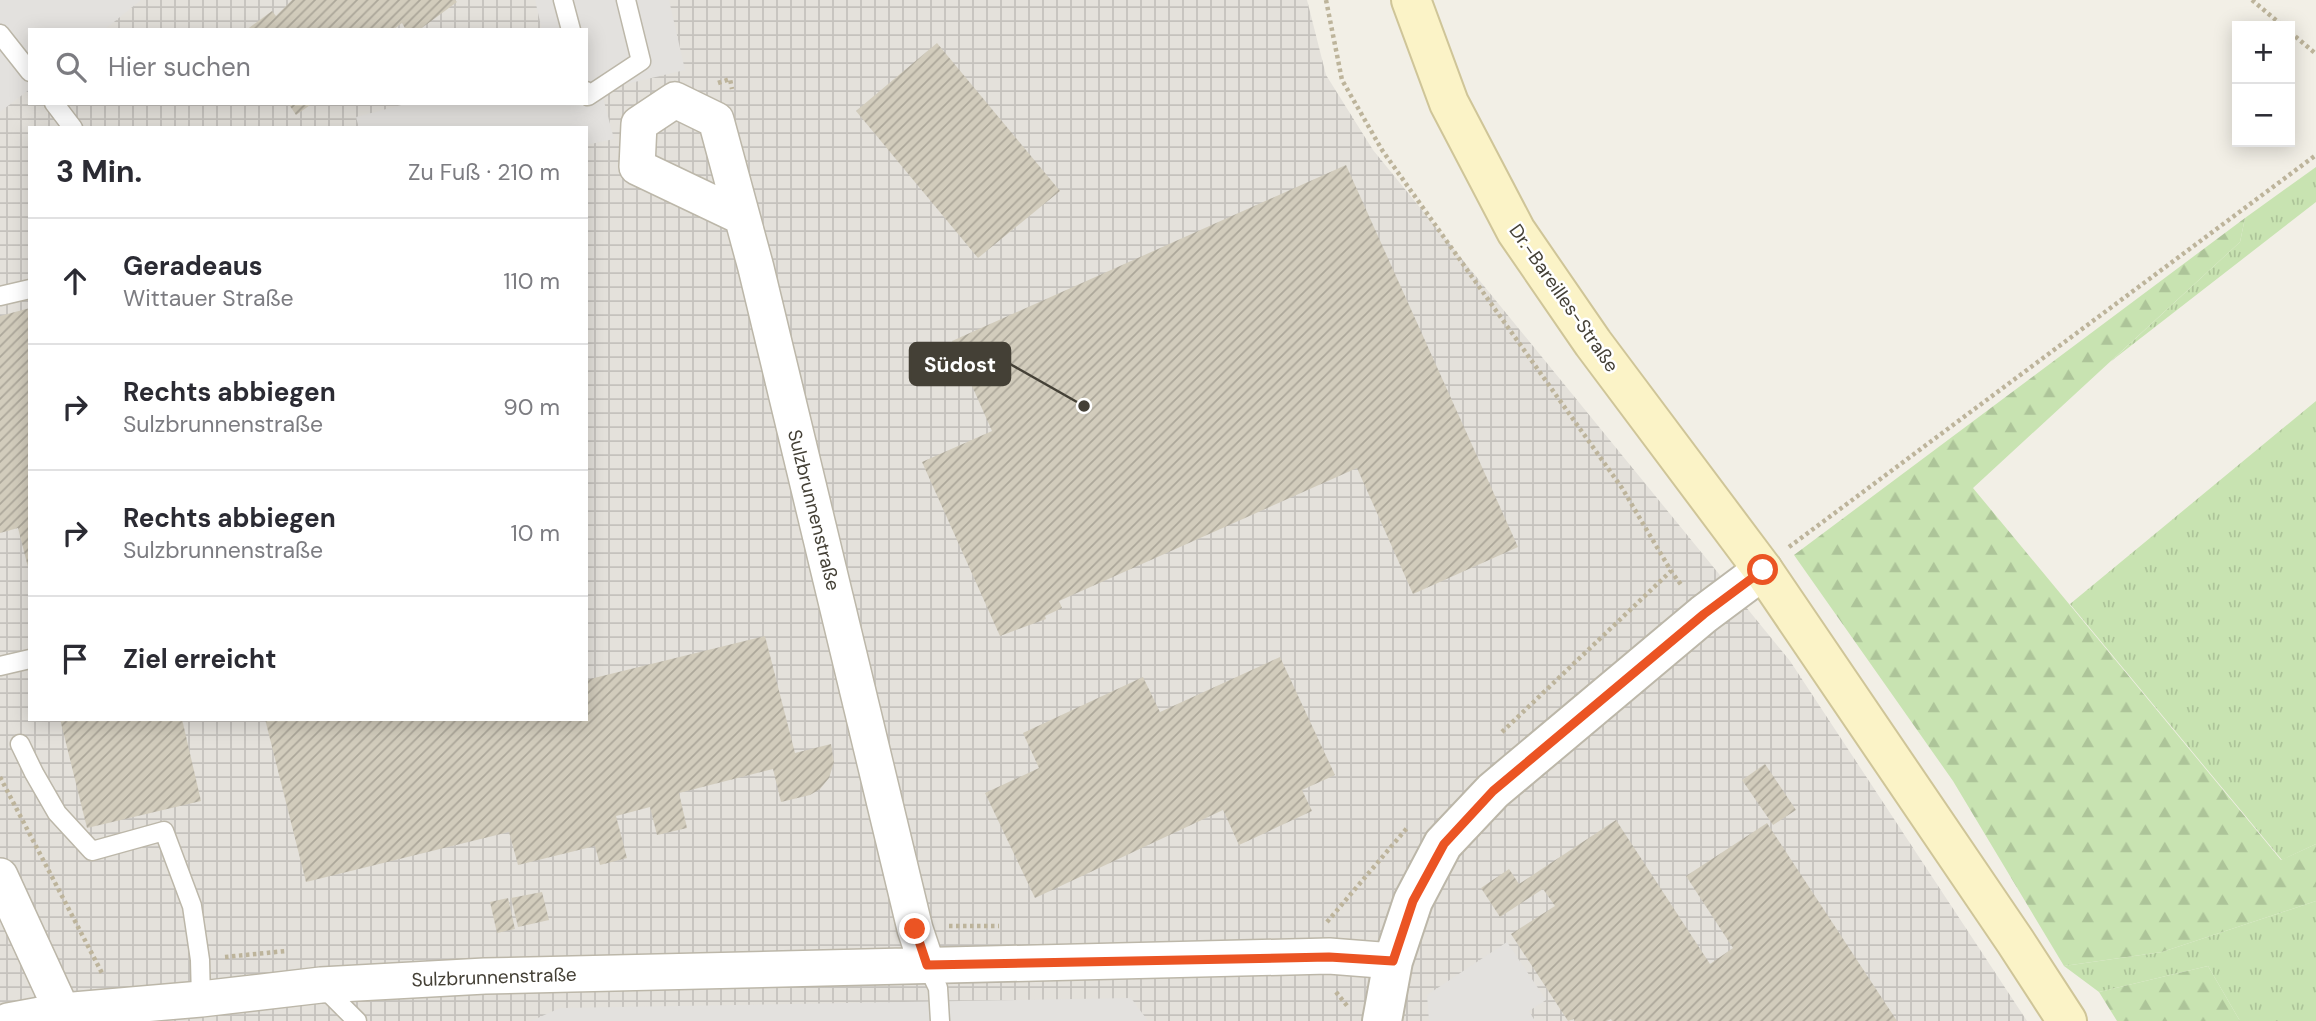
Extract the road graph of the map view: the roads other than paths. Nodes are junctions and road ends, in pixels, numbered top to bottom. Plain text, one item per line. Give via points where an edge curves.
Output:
1 (563, 0) edge
2 (626, 0) edge
3 (1411, 0) edge
4 (570, 28) edge
5 (0, 34) edge
6 (28, 69) edge
7 (588, 96) edge
8 (56, 105) edge
9 (71, 126) edge
10 (742, 217) dead end
11 (28, 289) edge
12 (0, 296) edge
13 (1763, 570) junction
14 (28, 659) edge
15 (0, 666) edge
16 (20, 744) dead end
17 (0, 876) edge
18 (1393, 961) junction
19 (927, 965) junction
20 (321, 985) junction
21 (201, 999) junction
22 (62, 1011) junction
23 (8, 1021) edge
24 (357, 1021) edge
25 (940, 1021) edge
26 (1382, 1021) edge
27 (2067, 1021) edge

1 - 4 lane
2 - 7 lane via 640,61
3 - 13 main road, Dr.-Bareilles-Straße via 1450,103 1516,231
5 - 6 lane
8 - 9 lane
10 - 19 street, Sulzbrunnenstraße
11 - 12 lane
13 - 18 street via 1493,791 1444,844 1413,901
13 - 27 main road, Dr.-Bareilles-Straße
14 - 15 lane
16 - 21 lane via 57,813 92,851 164,831 192,906
17 - 22 street
18 - 19 street, Sulzbrunnenstraße via 1329,957
18 - 26 street
19 - 20 street, Sulzbrunnenstraße via 485,976
19 - 25 lane via 938,988
20 - 21 street, Sulzbrunnenstraße
20 - 24 lane
21 - 22 street, Sulzbrunnenstraße
22 - 23 street, Sulzbrunnenstraße

